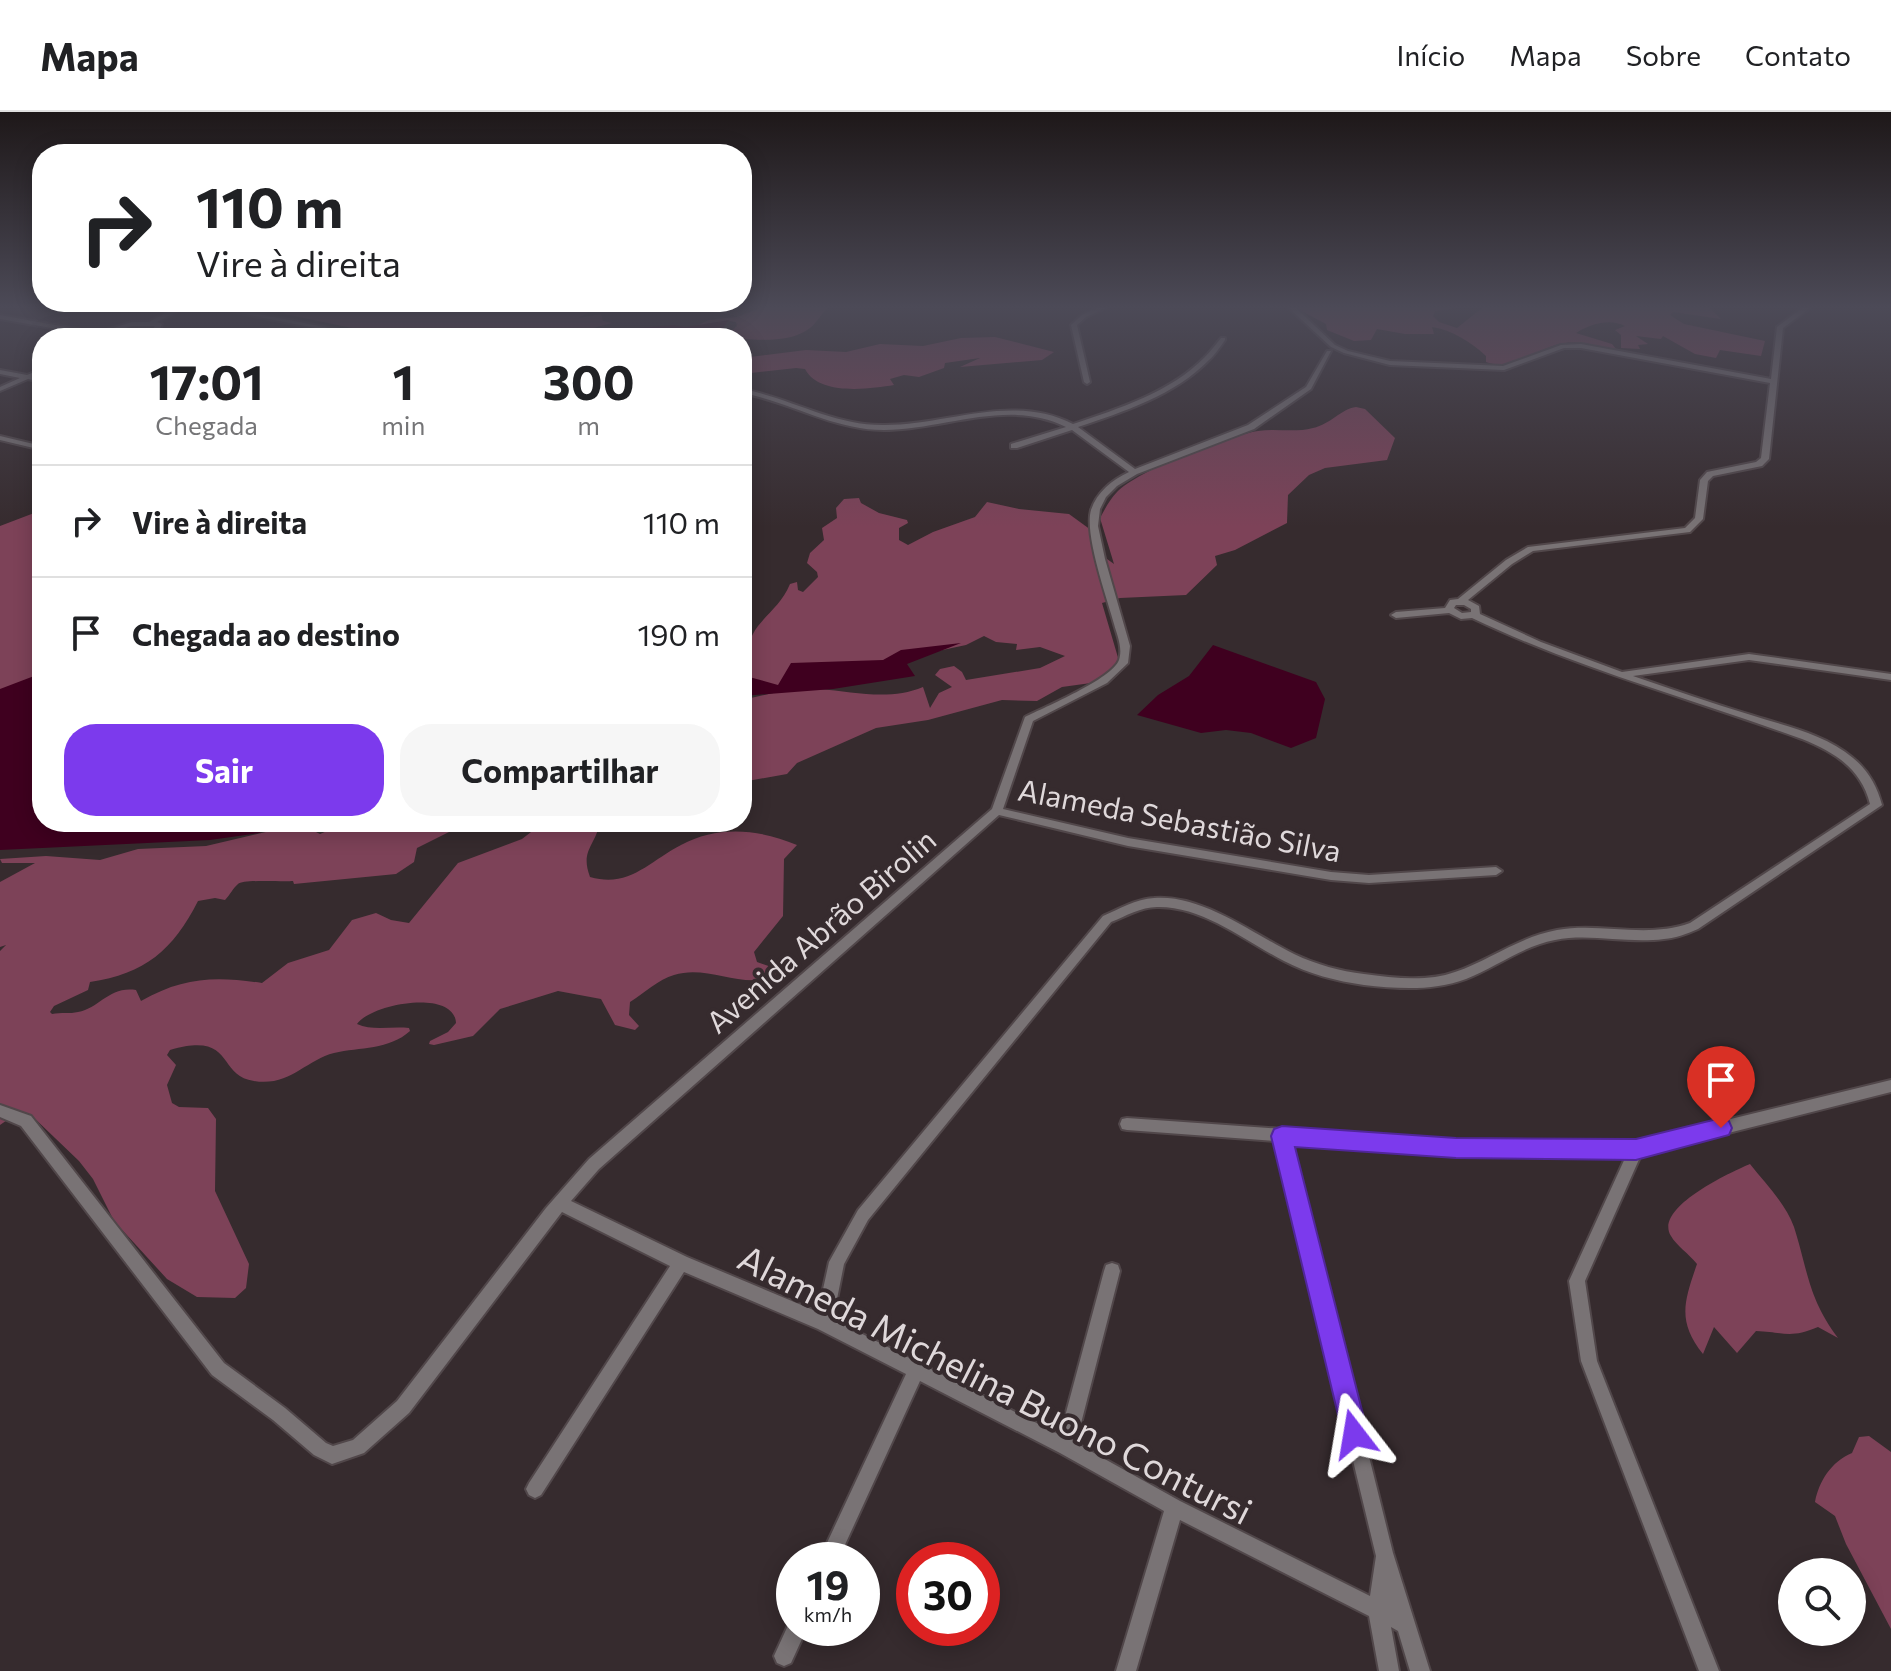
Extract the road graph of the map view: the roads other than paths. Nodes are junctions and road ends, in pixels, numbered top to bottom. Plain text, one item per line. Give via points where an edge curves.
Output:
1 (19, 381) edge
2 (1179, 381) edge
3 (1313, 381) edge
4 (1773, 381) edge
5 (0, 389) edge
6 (752, 393) edge
7 (1070, 427) junction
8 (0, 438) edge
9 (32, 446) edge
10 (1014, 446) dead end
11 (1138, 470) junction
12 (1461, 601) junction
13 (1450, 610) junction
14 (1396, 615) dead end
15 (1474, 615) junction
16 (1621, 674) junction
17 (1891, 677) edge
18 (997, 811) junction
19 (1496, 871) dead end
20 (1891, 1086) edge
21 (0, 1111) edge
22 (1127, 1124) dead end
23 (1282, 1136) junction
24 (1636, 1149) junction
25 (560, 1203) junction
26 (681, 1263) junction
27 (1112, 1271) dead end
28 (824, 1323) junction
29 (916, 1371) junction
30 (1066, 1447) junction
31 (535, 1489) dead end
32 (1174, 1507) junction
33 (836, 1542) edge
34 (1384, 1553) junction
35 (1378, 1610) junction
36 (1403, 1623) junction
37 (789, 1646) edge
38 (784, 1656) dead end
39 (1126, 1671) edge
40 (1389, 1671) edge
41 (1420, 1671) edge
42 (1709, 1671) edge

1 - 5 street
2 - 7 street
3 - 11 street via 1251,427
4 - 12 street via 1765,459 1710,474 1704,480 1699,519 1687,530 1531,549
6 - 7 street via 830,421 867,427 1024,414 1048,416
7 - 10 street
7 - 11 street
8 - 9 street
11 - 18 street, Avenida Abrão Birolin via 1108,489 1093,521 1125,646 1123,663 1104,681 1029,719
12 - 13 street via 1450,603
12 - 15 street via 1476,608
13 - 14 street
13 - 15 street
15 - 16 street
16 - 17 street via 1749,657
16 - 28 street via 1828,747 1863,772 1876,805 1694,926 1641,936 1568,933 1544,938 1459,976 1431,982 1334,975 1290,960 1180,903 1136,906 1107,919 863,1215 837,1262
18 - 19 street, Alameda Sebastião Silva via 1128,842 1331,876 1369,879
18 - 25 street, Avenida Abrão Birolin via 594,1164
20 - 24 street
21 - 25 street, Avenida Abrão Birolin via 26,1121 218,1369 332,1455 358,1447 403,1407
22 - 23 street
23 - 24 street via 1456,1148
23 - 34 street
24 - 42 street via 1577,1281 1589,1361
25 - 26 street, Alameda Michelina Buono Contursi
26 - 28 street, Alameda Michelina Buono Contursi
26 - 31 street
27 - 30 street
28 - 29 street, Alameda Michelina Buono Contursi
29 - 30 street, Alameda Michelina Buono Contursi
29 - 33 street
30 - 32 street, Alameda Michelina Buono Contursi
32 - 35 street, Alameda Michelina Buono Contursi
32 - 39 street
34 - 35 street
34 - 36 street
35 - 36 street, Alameda Michelina Buono Contursi
35 - 40 street
36 - 41 street
37 - 38 street

